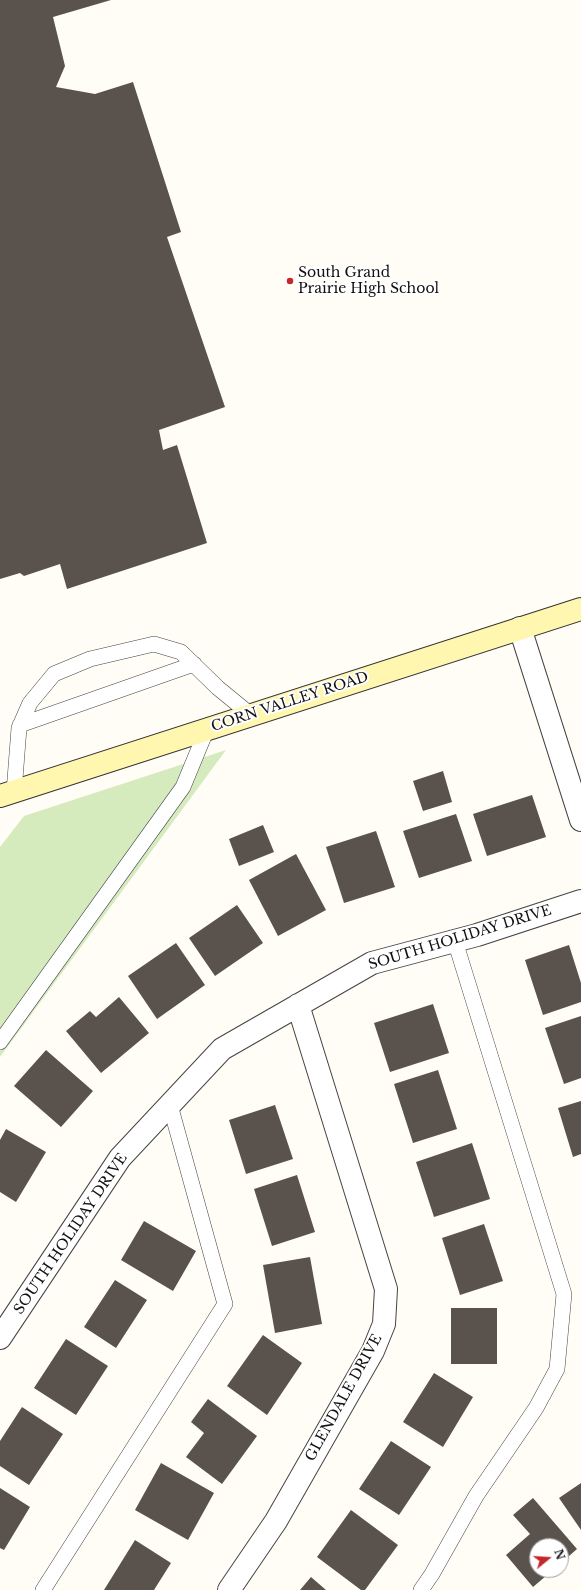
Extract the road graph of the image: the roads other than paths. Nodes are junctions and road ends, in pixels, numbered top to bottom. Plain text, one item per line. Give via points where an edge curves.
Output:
1 (581, 609) edge
2 (520, 628) junction
3 (194, 664) junction
4 (251, 715) junction
5 (20, 725) junction
6 (207, 729) junction
7 (7, 794) edge
8 (581, 820) edge
9 (581, 901) edge
10 (455, 941) junction
11 (298, 1005) junction
12 (0, 1042) edge
13 (170, 1105) junction
14 (0, 1338) edge
15 (43, 1590) edge
16 (229, 1590) edge
17 (421, 1590) edge

1 - 2 main road, CORN VALLEY ROAD
2 - 4 main road, CORN VALLEY ROAD
2 - 8 street
3 - 4 lane
3 - 5 lane
3 - 5 lane via 181,652 154,644 90,659 54,674 30,703
4 - 6 main road, CORN VALLEY ROAD
5 - 7 lane
6 - 7 main road, CORN VALLEY ROAD
6 - 12 lane via 183,787
9 - 10 street, SOUTH HOLIDAY DRIVE
10 - 11 street, SOUTH HOLIDAY DRIVE via 372,963
10 - 17 lane via 564,1294 557,1369 536,1408 476,1496
11 - 13 street, SOUTH HOLIDAY DRIVE via 222,1049
11 - 16 street, GLENDALE DRIVE via 386,1289 384,1324 373,1350 280,1514
13 - 14 street, SOUTH HOLIDAY DRIVE via 120,1158
13 - 15 lane via 225,1304

